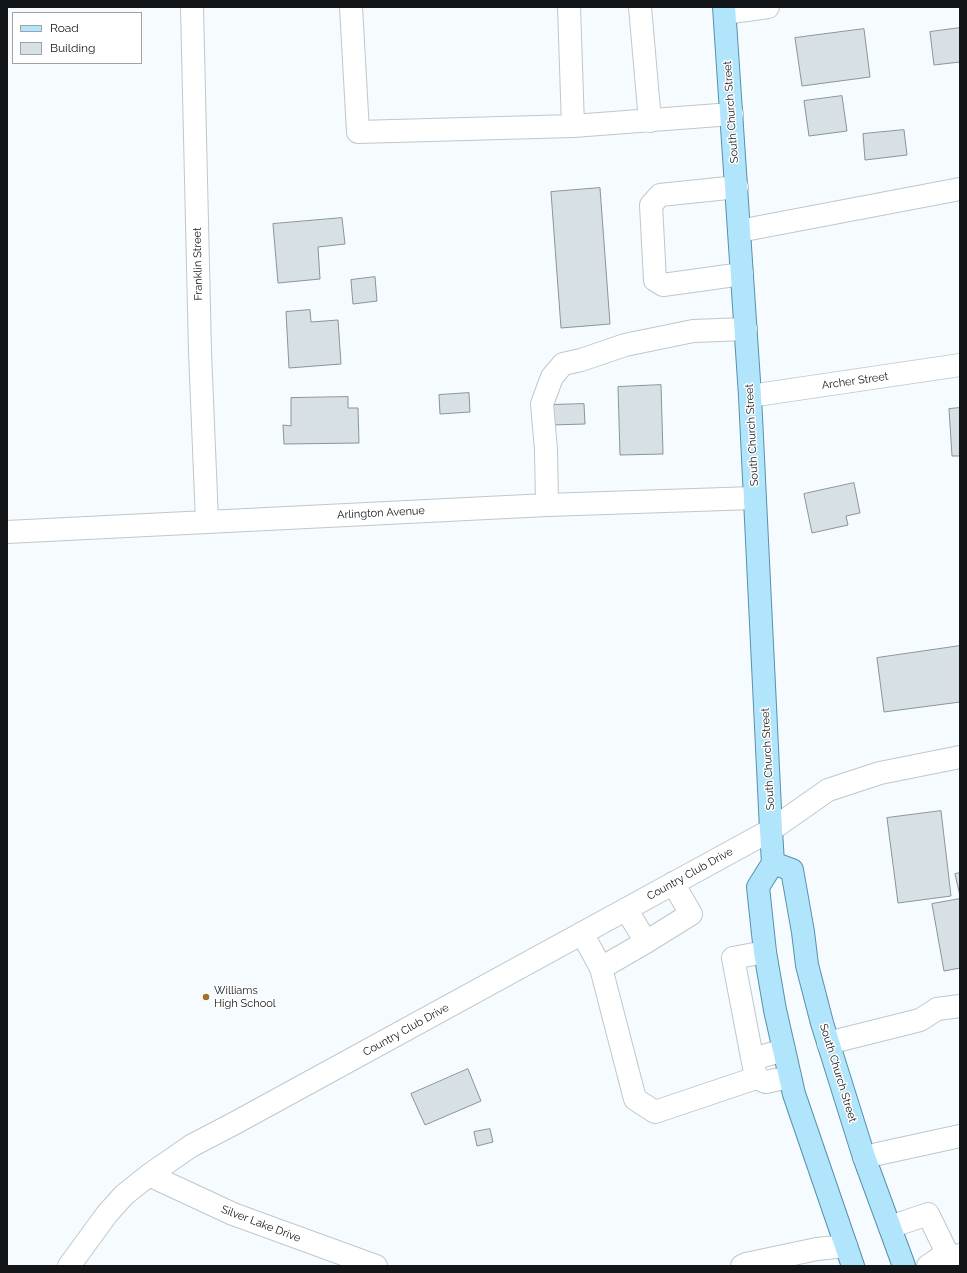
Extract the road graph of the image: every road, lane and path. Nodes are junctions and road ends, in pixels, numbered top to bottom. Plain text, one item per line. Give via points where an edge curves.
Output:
1 (192, 7) edge
2 (351, 7) edge
3 (569, 7) edge
4 (640, 7) edge
5 (768, 7) edge
6 (725, 10) edge
7 (732, 114) junction
8 (650, 121) junction
9 (574, 126) junction
10 (737, 187) junction
11 (960, 189) edge
12 (740, 231) junction
13 (742, 274) junction
14 (746, 329) junction
15 (960, 365) edge
16 (750, 396) junction
17 (754, 498) junction
18 (547, 505) junction
19 (207, 521) junction
20 (7, 532) edge
21 (960, 757) edge
22 (771, 830) junction
23 (773, 863) junction
24 (673, 883) junction
25 (626, 909) junction
26 (582, 933) junction
27 (646, 942) junction
28 (765, 952) junction
29 (601, 968) junction
30 (960, 1006) edge
31 (828, 1043) junction
32 (784, 1050) junction
33 (754, 1068) junction
34 (790, 1077) junction
35 (960, 1136) edge
36 (864, 1156) junction
37 (149, 1175) junction
38 (890, 1227) junction
39 (850, 1256) edge
40 (955, 1256) edge
41 (69, 1266) edge
42 (376, 1266) edge
43 (742, 1266) edge
44 (904, 1266) edge
45 (928, 1266) edge

1 - 19 street, Franklin Street via 200,352
2 - 9 street via 358,132
3 - 9 street
4 - 8 street
5 - 6 street
6 - 7 main road, South Church Street
7 - 8 street
7 - 10 main road, South Church Street
8 - 9 street
10 - 12 main road, South Church Street
10 - 13 street via 660,195 651,205 655,280 663,285
11 - 12 street
12 - 13 main road, South Church Street
13 - 14 main road, South Church Street
14 - 16 main road, South Church Street
14 - 18 street via 694,331 625,345 564,364 552,377 542,404
15 - 16 street, Archer Street
16 - 17 main road, South Church Street
17 - 18 street, Arlington Avenue
17 - 22 main road, South Church Street
18 - 19 street, Arlington Avenue
19 - 20 street, Arlington Avenue
21 - 22 street, Country Club Drive via 880,773 828,790
22 - 23 main road, South Church Street
22 - 24 street, Country Club Drive
23 - 28 main road via 758,886
23 - 31 main road, South Church Street via 792,870 807,965
24 - 25 street, Country Club Drive
24 - 27 street via 691,914
25 - 26 street, Country Club Drive
25 - 27 street
26 - 29 street
26 - 37 street, Country Club Drive via 191,1146
27 - 29 street
28 - 32 main road
28 - 33 street via 732,958
29 - 33 street via 635,1099 655,1112
30 - 31 street via 936,1009 920,1020
31 - 36 main road, South Church Street
32 - 33 street
32 - 34 main road
33 - 34 street via 766,1082
34 - 39 main road
35 - 36 street
36 - 38 main road, South Church Street
37 - 41 street, Country Club Drive via 124,1195 107,1214
37 - 42 street, Silver Lake Drive via 233,1214
38 - 40 street via 928,1214
38 - 44 main road, South Church Street
39 - 43 street via 817,1249
40 - 45 street via 938,1259

